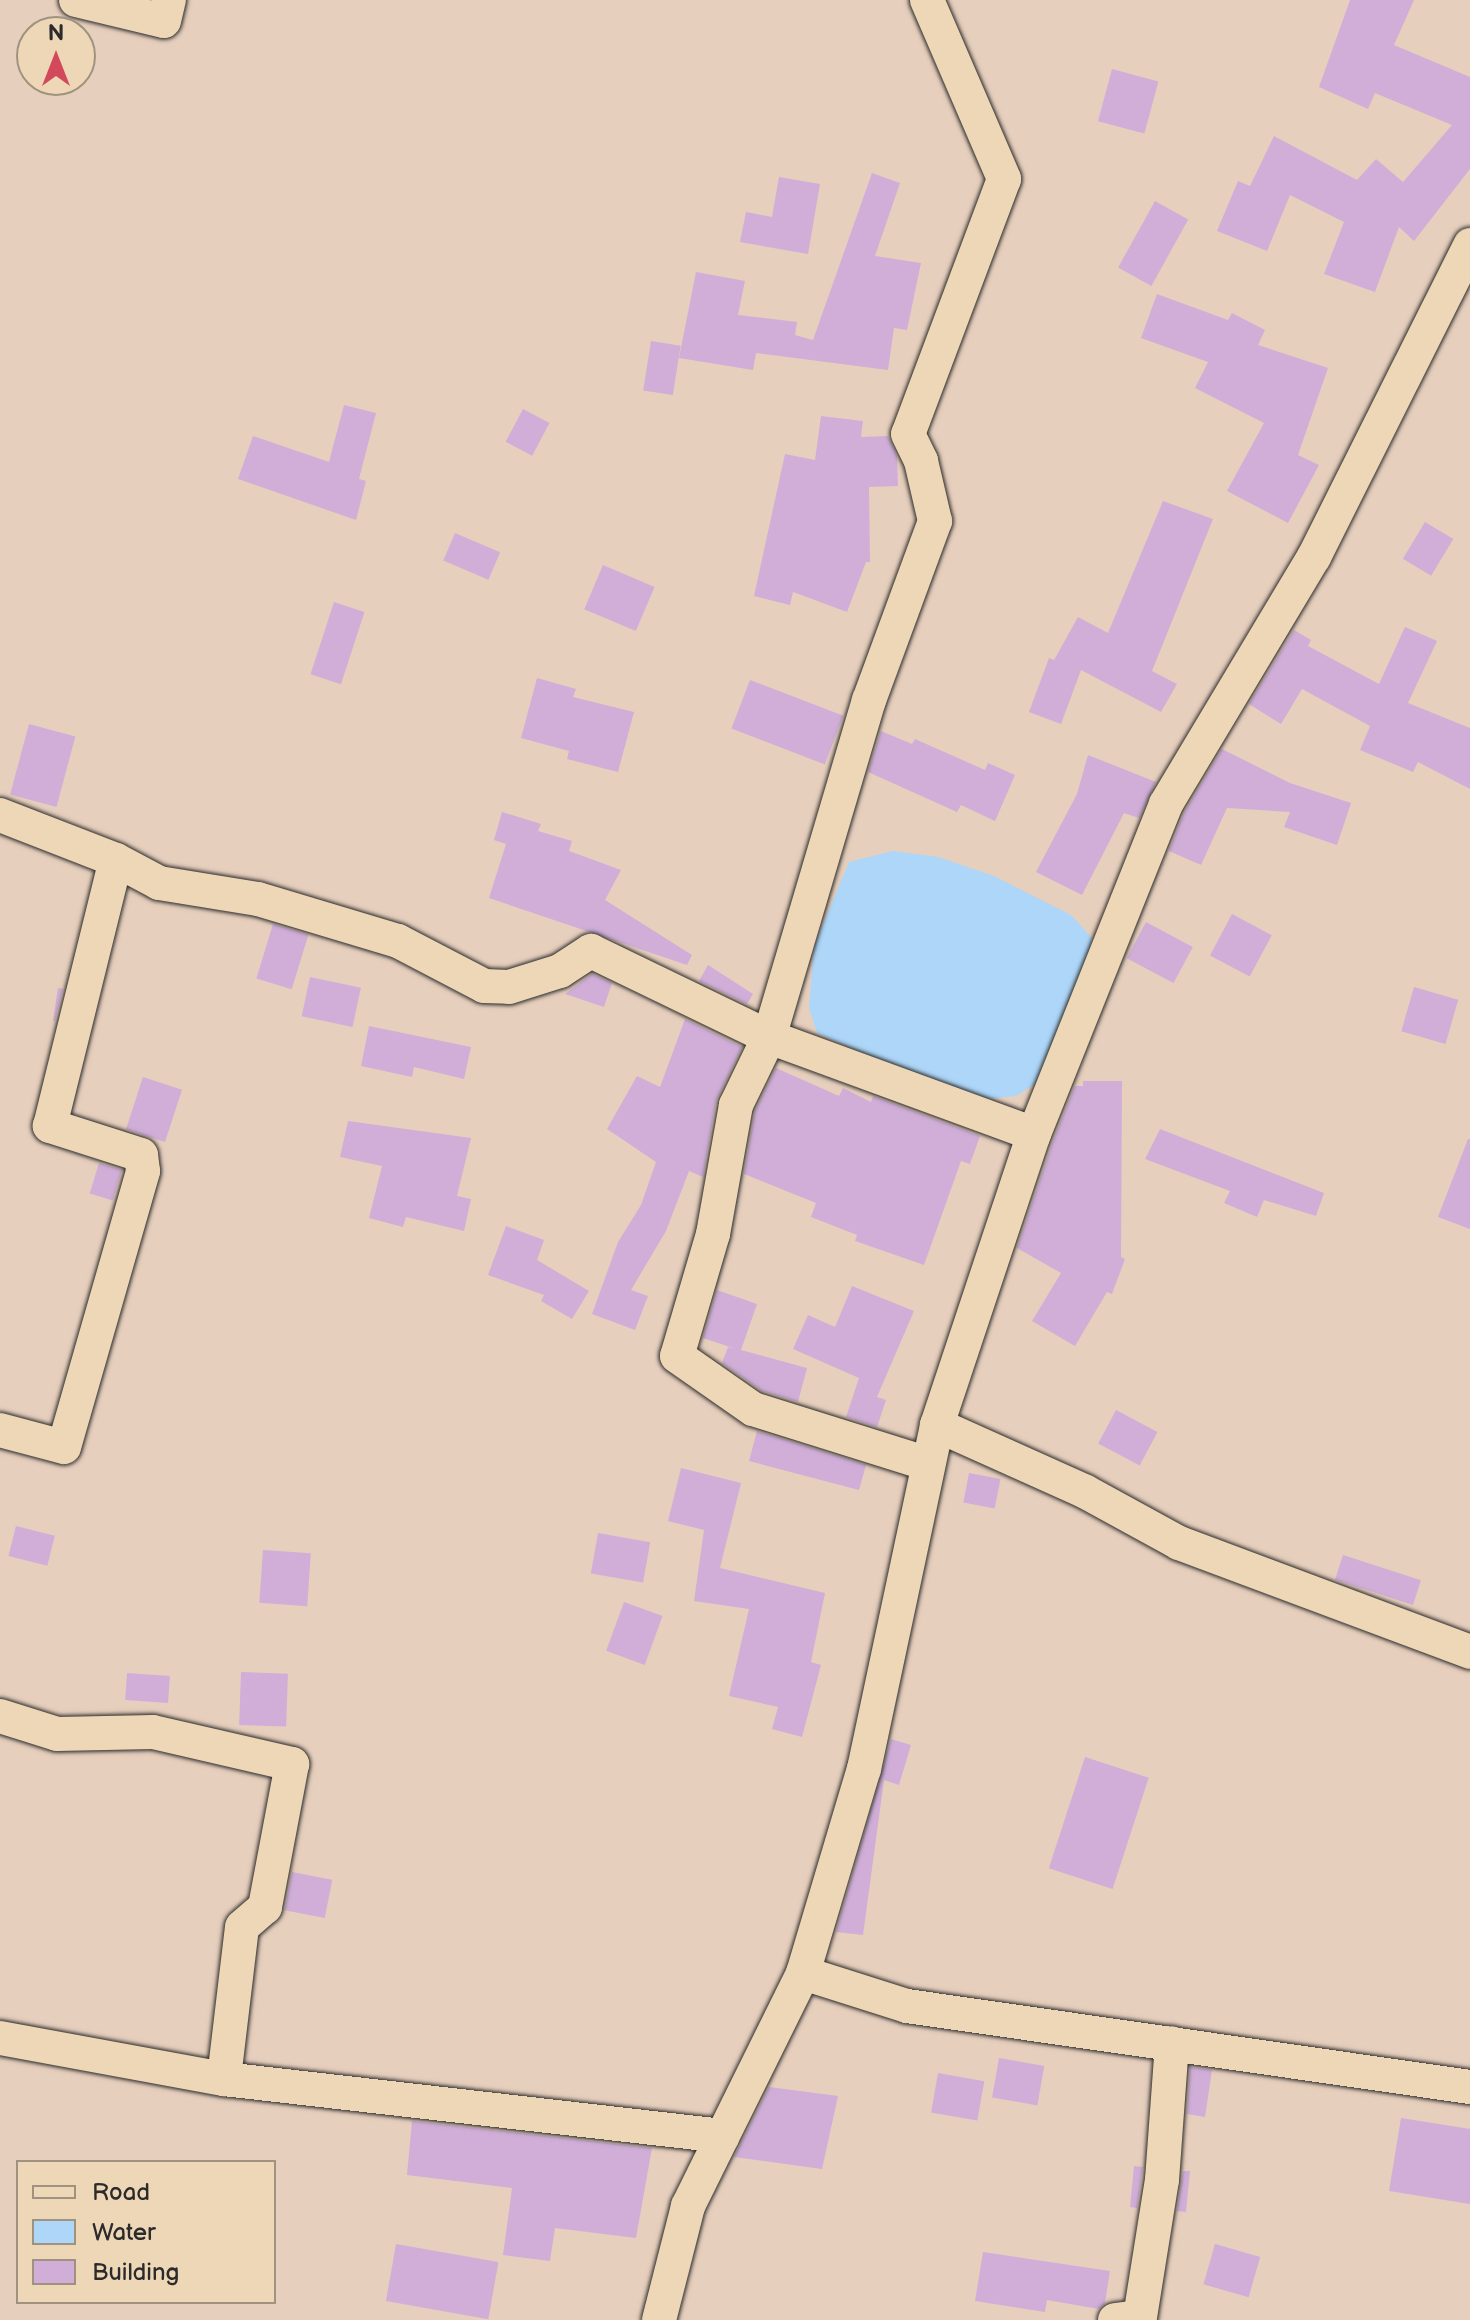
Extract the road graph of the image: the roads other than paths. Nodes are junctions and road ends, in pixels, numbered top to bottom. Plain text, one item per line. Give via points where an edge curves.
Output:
1 (76, 0) edge
2 (169, 0) edge
3 (927, 0) edge
4 (1470, 245) edge
5 (0, 815) edge
6 (116, 860) junction
7 (769, 1037) junction
8 (1034, 1134) junction
9 (937, 1425) junction
10 (0, 1430) edge
11 (928, 1464) junction
12 (1470, 1652) edge
13 (0, 1716) edge
14 (803, 1973) junction
15 (0, 2038) edge
16 (1172, 2043) junction
17 (224, 2079) junction
18 (1470, 2087) edge
19 (723, 2136) junction
20 (659, 2320) edge
21 (1115, 2320) edge

1 - 2 street via 164,21
3 - 7 street via 1004,179 908,434 921,461 935,521 869,700
4 - 8 street via 1314,557 1166,804
5 - 6 street
6 - 7 street via 159,883 258,899 398,941 484,986 509,987 560,971 591,951
6 - 10 street via 50,1126 141,1155 143,1171 64,1447
7 - 8 street
7 - 11 street via 736,1105 713,1234 677,1356 753,1409
8 - 9 street
9 - 11 street
9 - 12 street via 1086,1492 1179,1543
11 - 14 street via 864,1769
13 - 17 street via 57,1734 153,1732 292,1764 265,1907 242,1927
14 - 16 street via 907,2006
14 - 19 street
15 - 17 street
16 - 18 street
16 - 21 street via 1162,2180 1140,2317
17 - 19 street
19 - 20 street via 688,2206

